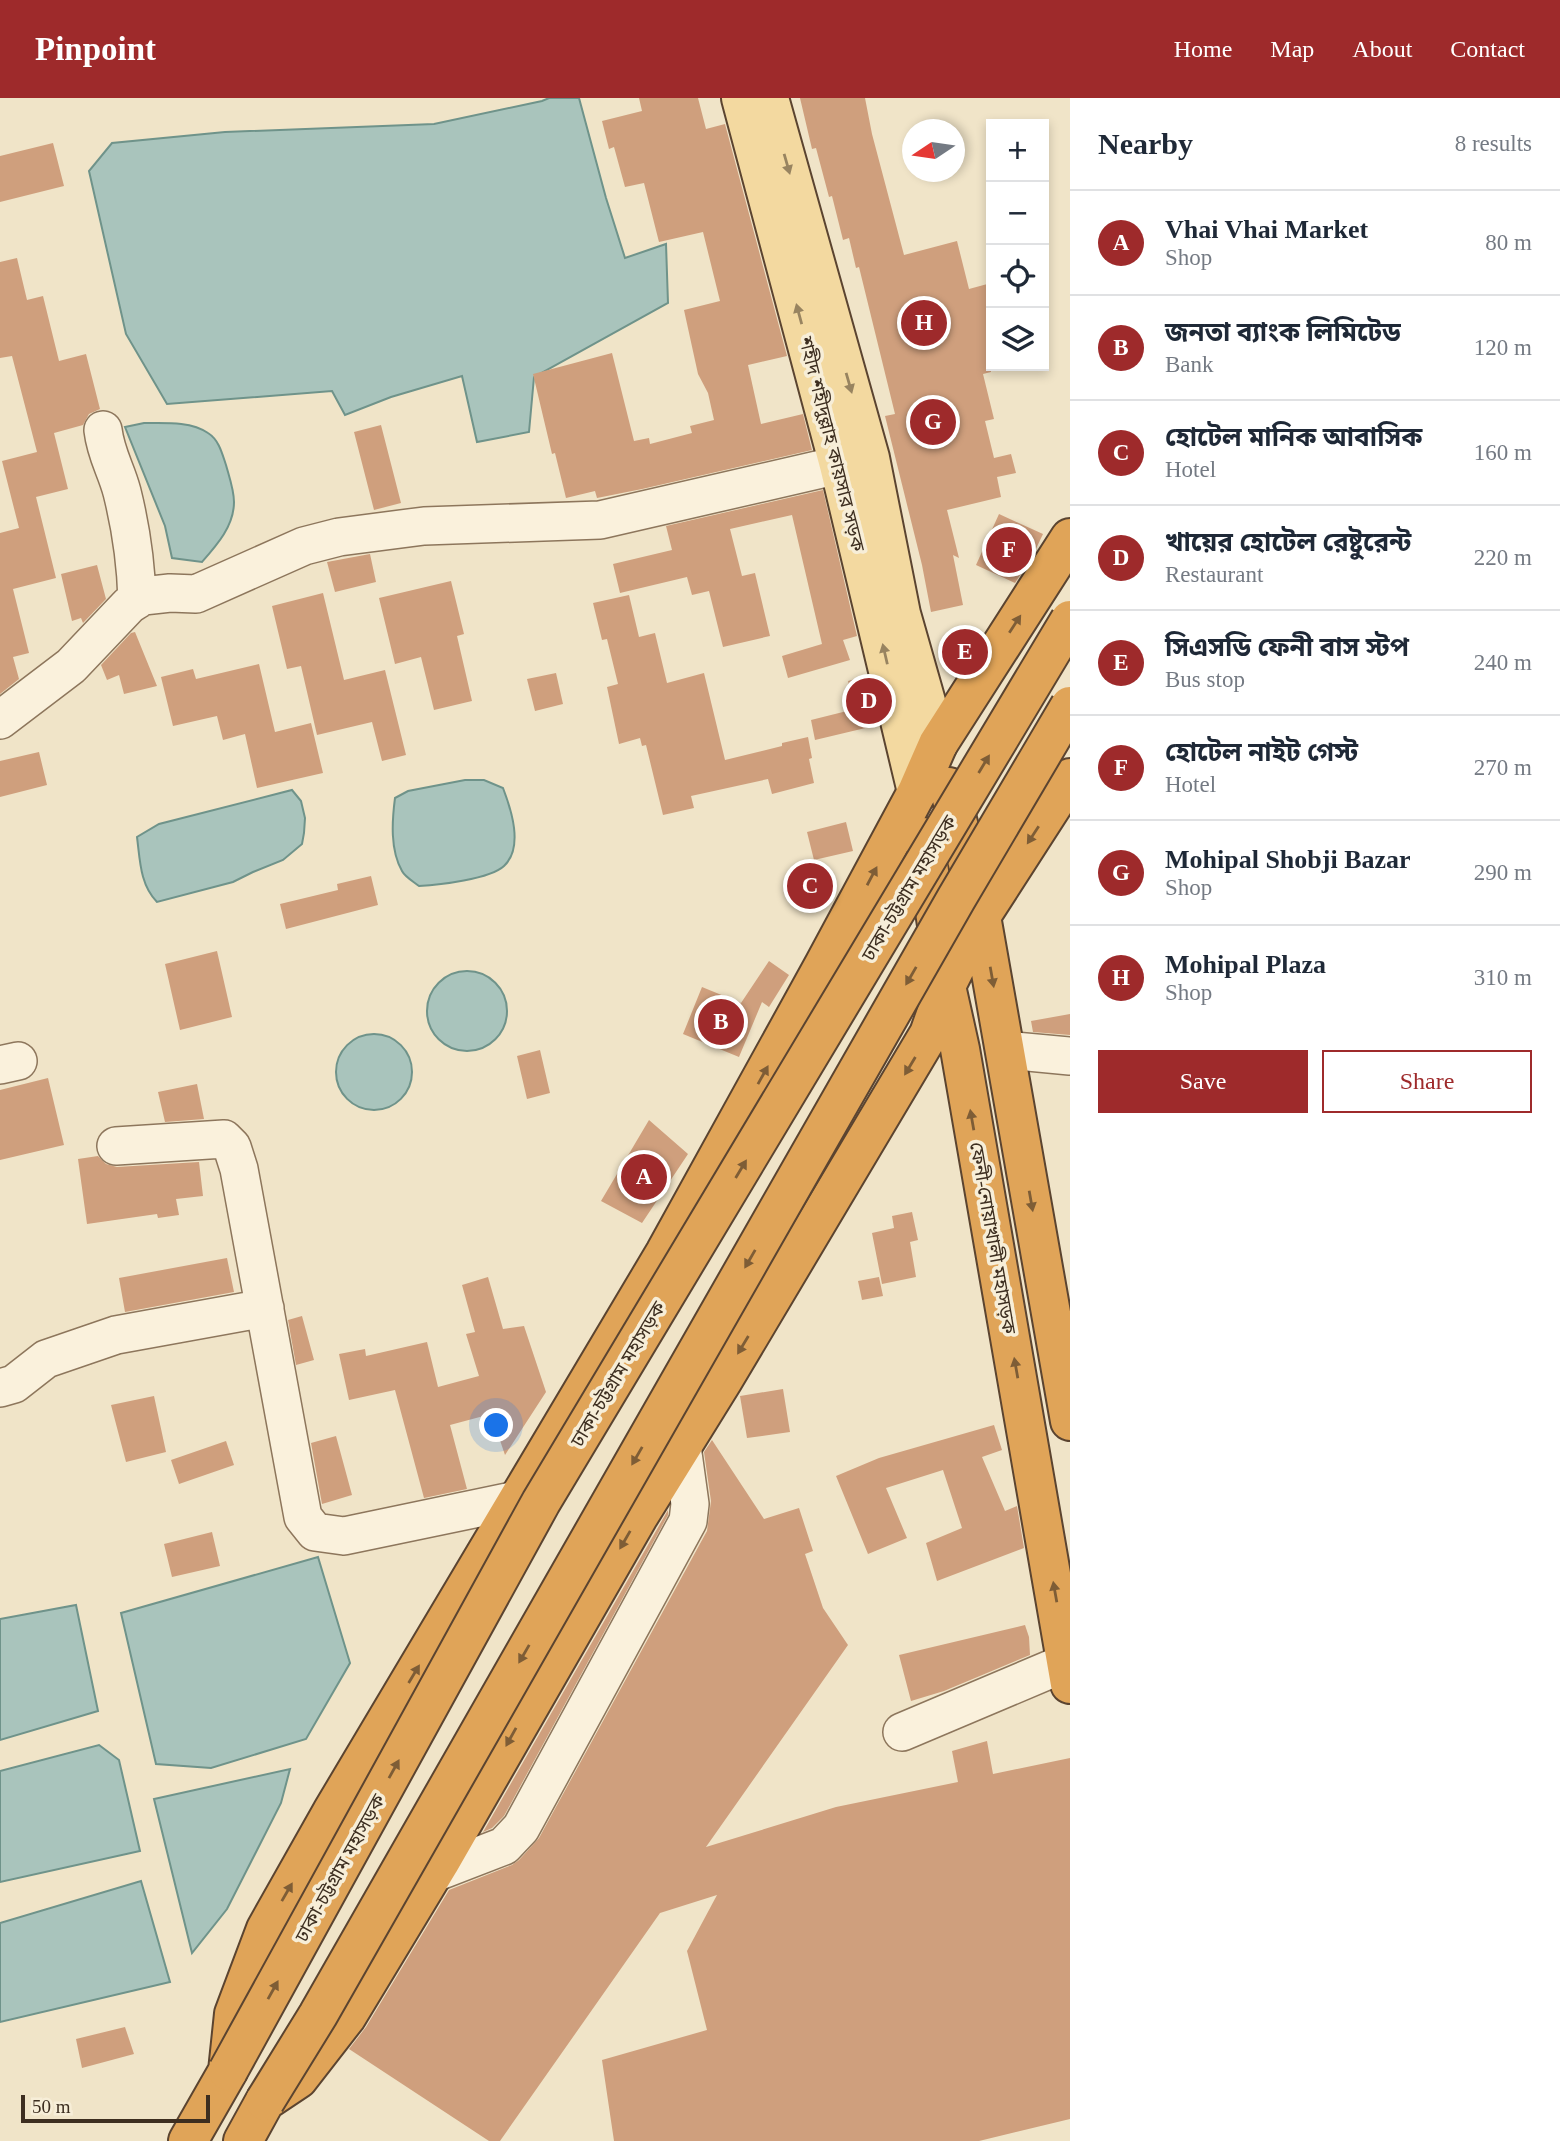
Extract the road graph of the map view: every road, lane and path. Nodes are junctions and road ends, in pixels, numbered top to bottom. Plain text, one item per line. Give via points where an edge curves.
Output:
1 (741, 98) edge
2 (769, 98) edge
3 (103, 430) dead end
4 (855, 461) junction
5 (1070, 538) edge
6 (137, 600) junction
7 (1070, 620) edge
8 (1070, 706) edge
9 (0, 720) edge
10 (938, 744) junction
11 (1070, 778) edge
12 (917, 792) junction
13 (981, 916) junction
14 (946, 986) junction
15 (1004, 1049) junction
16 (1070, 1056) edge
17 (116, 1146) dead end
18 (265, 1308) junction
19 (0, 1388) edge
20 (1070, 1421) edge
21 (682, 1446) junction
22 (517, 1500) junction
23 (1069, 1669) edge
24 (902, 1732) dead end
25 (434, 1872) junction
26 (228, 2071) junction
27 (265, 2101) junction
28 (188, 2141) edge
29 (243, 2141) edge

4 -> 1 main road, শহীদ শহীদুল্লাহ কায়সার সড়ক
2 -> 4 main road, শহীদ শহীদুল্লাহ কায়সার সড়ক
3 - 6 street via 131,531
4 - 6 street via 600,520 424,526 339,537 304,546 196,594 170,593
4 - 10 main road, শহীদ শহীদুল্লাহ কায়সার সড়ক
12 -> 4 main road, শহীদ শহীদুল্লাহ কায়সার সড়ক
10 -> 5 highway
6 - 9 street via 71,666
26 -> 7 highway, ঢাকা-চট্টগ্রাম মহাসড়ক, bridge via 541,1502
8 -> 27 highway, bridge
10 - 12 highway
10 - 13 highway
11 -> 13 highway
12 - 14 highway, ফেনী-নোয়াখালী মহাসড়ক
22 -> 12 highway via 671,1241
13 - 14 highway
13 -> 15 highway
14 -> 21 highway via 929,1034
23 -> 14 highway, ফেনী-নোয়াখালী মহাসড়ক
15 - 16 street
15 -> 20 highway
17 - 18 street via 224,1139 232,1147
18 - 19 street via 116,1335 46,1359 14,1384
18 - 22 street via 303,1517 315,1532 344,1536
21 -> 25 highway
21 - 25 street via 688,1521 521,1828 504,1846
26 -> 22 highway via 233,2014 266,1929
23 - 24 street
25 - 27 highway via 347,2017 298,2079
26 - 28 highway, ঢাকা-চট্টগ্রাম মহাসড়ক
27 - 29 highway

